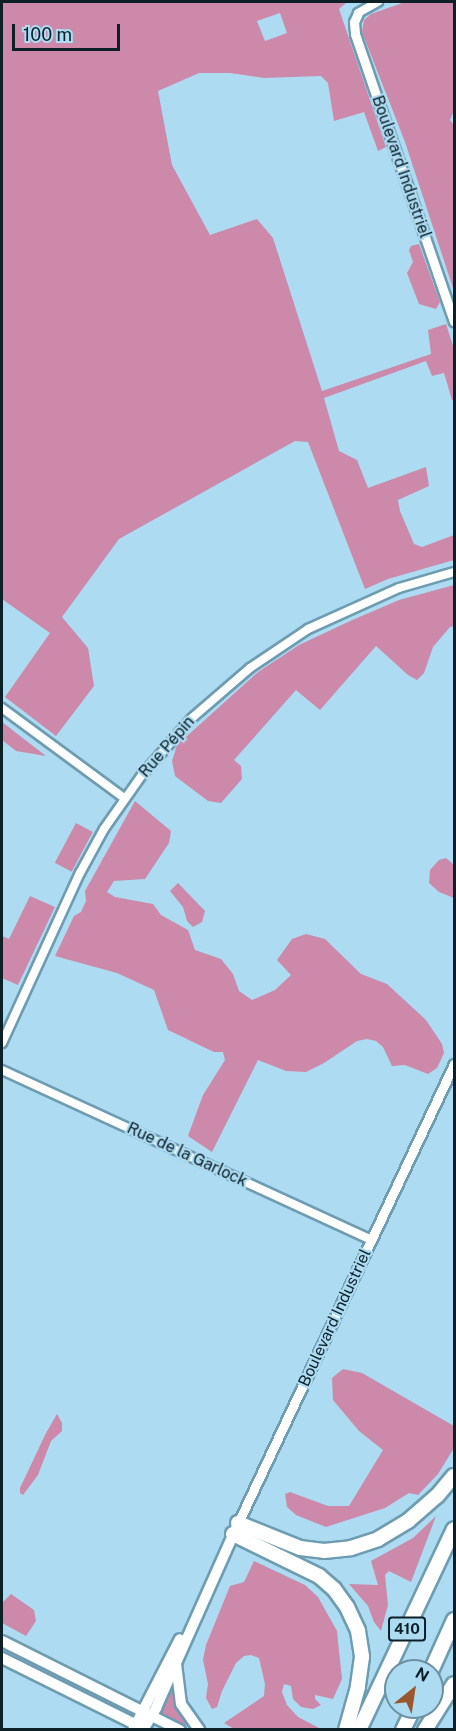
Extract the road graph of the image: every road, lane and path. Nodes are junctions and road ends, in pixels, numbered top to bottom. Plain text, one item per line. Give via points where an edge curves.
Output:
1 (378, 2) edge
2 (358, 13) joint
3 (454, 321) edge
4 (454, 572) edge
5 (2, 708) edge
6 (124, 798) junction
7 (2, 1043) edge
8 (454, 1064) edge
9 (2, 1070) edge
10 (372, 1240) junction
11 (454, 1476) edge
12 (236, 1528) junction
13 (454, 1529) edge
14 (216, 1571) junction
15 (454, 1620) edge
16 (2, 1641) edge
17 (2, 1658) edge
18 (436, 1659) edge
19 (176, 1665) junction
20 (454, 1686) edge
21 (148, 1713) junction
22 (141, 1728) edge
23 (180, 1730) edge
24 (199, 1730) edge
25 (346, 1730) edge
26 (359, 1730) edge
27 (425, 1730) edge

1 - 2 street
2 - 3 street, Boulevard Industriel via 355,34
4 - 6 street, Rue Pépin via 371,599 278,647 199,711
5 - 6 street
6 - 7 street, Rue Pépin via 80,873
8 - 10 street, Boulevard Industriel
9 - 10 street, Rue de la Garlock
10 - 12 street, Boulevard Industriel
11 - 12 highway via 437,1497 408,1521 378,1539 351,1548 300,1548
12 - 14 main road, Boulevard Industriel
12 - 25 highway via 319,1576 348,1607 357,1628 362,1657
13 - 26 highway, 410
14 - 19 main road, Boulevard Industriel
14 - 21 main road, Boulevard Industriel
15 - 18 highway, 410
16 - 21 main road
17 - 22 main road
19 - 21 main road, Boulevard Industriel
19 - 24 main road via 181,1704
20 - 27 highway
21 - 22 main road, Boulevard Industriel
21 - 23 main road

